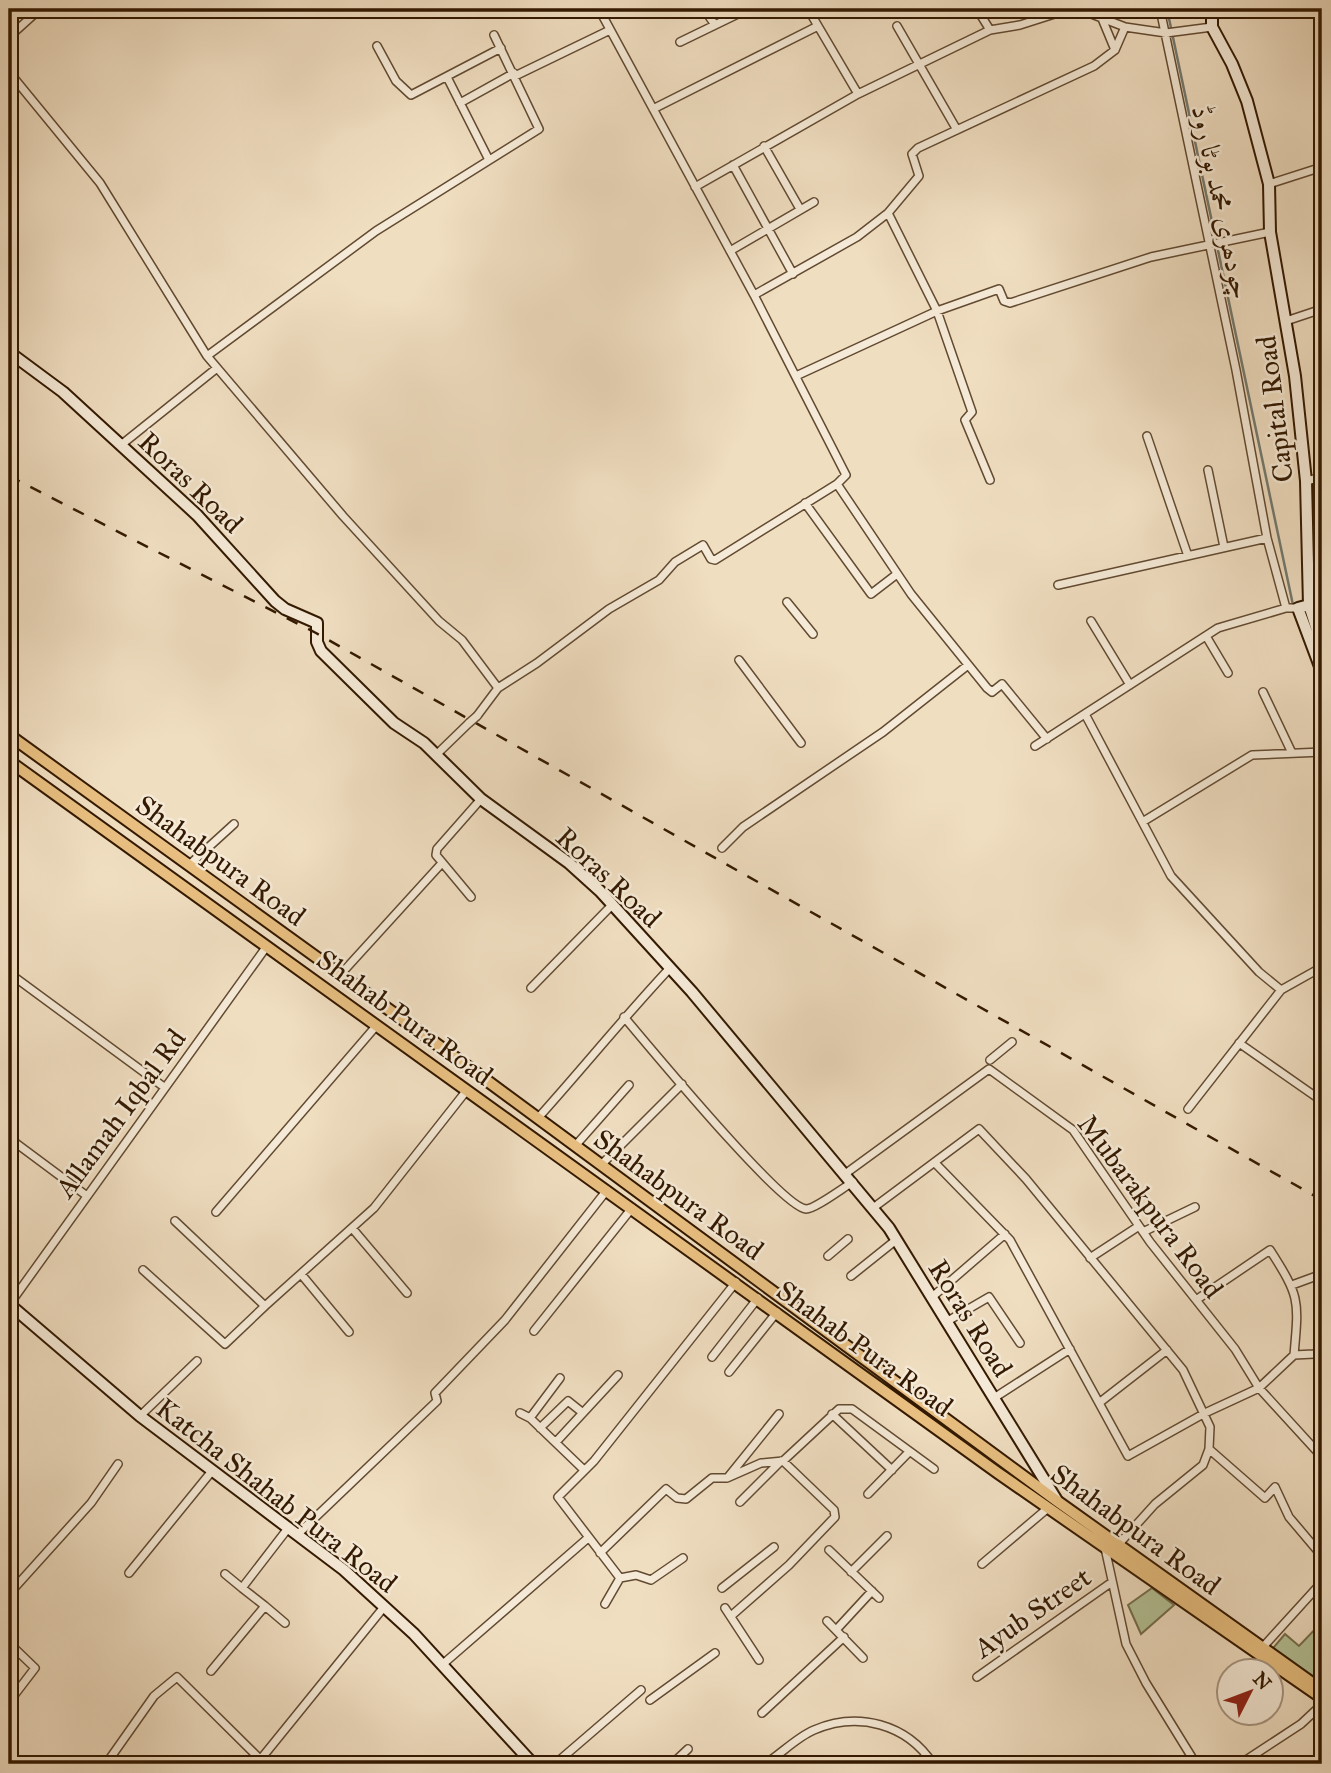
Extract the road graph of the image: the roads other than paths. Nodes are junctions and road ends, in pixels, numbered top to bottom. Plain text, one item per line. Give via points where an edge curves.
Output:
1 (40, 9) edge
2 (599, 9) edge
3 (705, 9) edge
4 (748, 9) edge
5 (808, 9) edge
6 (977, 9) edge
7 (1160, 9) edge
8 (1212, 9) edge
9 (1099, 13) edge
10 (715, 25) junction
11 (818, 26) junction
12 (897, 26) dead end
13 (1125, 27) junction
14 (1212, 27) junction
15 (610, 30) junction
16 (990, 30) junction
17 (1166, 33) junction
18 (494, 35) dead end
19 (9, 37) edge
20 (680, 42) dead end
21 (377, 46) dead end
22 (501, 48) junction
23 (1115, 50) junction
24 (920, 64) junction
25 (9, 72) edge
26 (514, 75) junction
27 (447, 77) junction
28 (858, 94) junction
29 (460, 103) junction
30 (653, 109) junction
31 (957, 130) junction
32 (764, 146) junction
33 (488, 158) junction
34 (733, 165) junction
35 (1322, 167) edge
36 (1269, 184) junction
37 (695, 187) junction
38 (814, 202) dead end
39 (800, 209) junction
40 (888, 213) junction
41 (768, 228) junction
42 (1269, 233) junction
43 (1209, 243) junction
44 (730, 251) junction
45 (793, 274) junction
46 (754, 295) junction
47 (1322, 309) edge
48 (937, 311) junction
49 (1286, 321) junction
50 (9, 352) edge
51 (206, 356) junction
52 (217, 368) junction
53 (796, 376) junction
54 (1147, 436) dead end
55 (121, 445) junction
56 (1208, 470) dead end
57 (1322, 477) edge
58 (990, 480) dead end
59 (1306, 481) junction
60 (837, 484) junction
61 (805, 503) junction
62 (1267, 538) junction
63 (1224, 547) junction
64 (1188, 556) junction
65 (897, 574) junction
66 (1058, 585) dead end
67 (787, 602) dead end
68 (1304, 606) junction
69 (1286, 608) junction
70 (1091, 621) dead end
71 (813, 634) dead end
72 (1206, 636) junction
73 (1322, 646) edge
74 (738, 660) dead end
75 (968, 665) junction
76 (1322, 672) edge
77 (1228, 673) dead end
78 (1130, 685) junction
79 (498, 688) junction
80 (1263, 692) dead end
81 (1085, 715) junction
82 (9, 734) edge
83 (1047, 739) junction
84 (801, 743) dead end
85 (1035, 747) dead end
86 (27, 748) junction
87 (1322, 752) edge
88 (1292, 753) junction
89 (436, 755) junction
90 (11, 766) edge
91 (481, 800) junction
92 (1144, 821) junction
93 (234, 824) dead end
94 (722, 848) dead end
95 (442, 863) junction
96 (189, 865) junction
97 (471, 897) dead end
98 (612, 905) junction
99 (278, 930) junction
100 (267, 946) junction
101 (1322, 967) edge
102 (670, 968) junction
103 (9, 973) edge
104 (340, 975) junction
105 (531, 988) dead end
106 (1281, 990) junction
107 (624, 1017) junction
108 (377, 1025) junction
109 (1013, 1042) dead end
110 (1239, 1043) junction
111 (990, 1060) dead end
112 (682, 1084) junction
113 (629, 1085) dead end
114 (164, 1087) junction
115 (467, 1090) junction
116 (1322, 1101) edge
117 (1188, 1109) dead end
118 (538, 1118) junction
119 (9, 1138) edge
120 (575, 1146) junction
121 (936, 1164) junction
122 (601, 1165) junction
123 (849, 1178) junction
124 (607, 1190) junction
125 (87, 1196) junction
126 (632, 1208) junction
127 (873, 1208) junction
128 (1195, 1208) dead end
129 (216, 1212) dead end
130 (175, 1221) dead end
131 (352, 1228) junction
132 (1141, 1229) junction
133 (1005, 1234) junction
134 (848, 1239) dead end
135 (896, 1240) junction
136 (828, 1256) dead end
137 (1090, 1258) junction
138 (730, 1260) junction
139 (143, 1270) dead end
140 (301, 1273) junction
141 (723, 1273) junction
142 (1322, 1274) edge
143 (851, 1276) dead end
144 (754, 1278) junction
145 (1292, 1285) junction
146 (740, 1286) junction
147 (407, 1293) dead end
148 (758, 1298) junction
149 (931, 1298) junction
150 (1196, 1300) junction
151 (9, 1305) edge
152 (265, 1306) junction
153 (777, 1312) junction
154 (946, 1322) junction
155 (534, 1331) dead end
156 (349, 1332) dead end
157 (1020, 1343) dead end
158 (1070, 1349) junction
159 (1167, 1350) junction
160 (1322, 1350) edge
161 (1294, 1355) junction
162 (712, 1357) dead end
163 (197, 1361) dead end
164 (729, 1372) dead end
165 (618, 1375) dead end
166 (560, 1378) dead end
167 (1259, 1388) junction
168 (994, 1398) junction
169 (1099, 1402) junction
170 (520, 1413) dead end
171 (583, 1413) junction
172 (1205, 1413) junction
173 (779, 1414) dead end
174 (832, 1414) junction
175 (140, 1416) junction
176 (530, 1418) junction
177 (540, 1428) junction
178 (555, 1442) junction
179 (1209, 1449) junction
180 (909, 1452) junction
181 (1322, 1457) edge
182 (782, 1461) junction
183 (118, 1464) dead end
184 (583, 1469) junction
185 (934, 1469) dead end
186 (892, 1470) junction
187 (212, 1471) junction
188 (727, 1478) junction
189 (868, 1494) dead end
190 (740, 1502) dead end
191 (1053, 1504) junction
192 (294, 1530) junction
193 (887, 1536) dead end
194 (589, 1538) junction
195 (1118, 1545) junction
196 (774, 1546) dead end
197 (1105, 1548) junction
198 (829, 1550) dead end
199 (600, 1553) junction
200 (1322, 1556) edge
201 (683, 1558) dead end
202 (982, 1564) dead end
203 (851, 1572) junction
204 (129, 1573) dead end
205 (225, 1574) dead end
206 (620, 1578) junction
207 (1112, 1581) junction
208 (1322, 1582) edge
209 (242, 1588) junction
210 (722, 1588) dead end
211 (872, 1591) junction
212 (9, 1594) edge
213 (879, 1598) dead end
214 (605, 1604) dead end
215 (265, 1606) junction
216 (384, 1607) junction
217 (725, 1608) dead end
218 (731, 1616) junction
219 (827, 1621) dead end
220 (285, 1623) dead end
221 (836, 1630) junction
222 (844, 1637) junction
223 (9, 1643) edge
224 (1262, 1647) junction
225 (715, 1653) dead end
226 (863, 1658) dead end
227 (759, 1660) dead end
228 (443, 1664) junction
229 (211, 1671) dead end
230 (977, 1677) dead end
231 (642, 1690) dead end
232 (1322, 1690) edge
233 (1322, 1698) edge
234 (650, 1700) dead end
235 (9, 1702) edge
236 (1316, 1710) dead end
237 (762, 1713) dead end
238 (688, 1749) dead end
239 (263, 1763) edge
240 (106, 1764) edge
241 (533, 1764) edge
242 (555, 1764) edge
243 (671, 1764) edge
244 (765, 1764) edge
245 (933, 1764) edge
246 (1196, 1764) edge
247 (1240, 1764) edge

1 - 19 street
2 - 15 street
3 - 10 street
4 - 10 street
5 - 11 street
6 - 16 street
7 - 17 street, چودھری محمد بوٹا روڈ
8 - 14 main road, Capital Road
9 - 13 street
9 - 16 street via 1067,10
9 - 23 street
10 - 20 street
11 - 28 street
11 - 30 street
12 - 24 street
13 - 17 street
13 - 23 street
14 - 17 street
14 - 36 main road, Capital Road via 1247,101
15 - 26 street
15 - 30 street
16 - 24 street
17 - 43 street, چودھری محمد بوٹا روڈ
18 - 22 street
21 - 27 street via 407,94
22 - 26 street
22 - 27 street
23 - 31 street via 1094,66
24 - 28 street
24 - 31 street
25 - 51 street via 100,183
26 - 29 street
26 - 33 street via 539,129
27 - 29 street
28 - 32 street
29 - 33 street
30 - 37 street
31 - 40 street via 913,151 919,176
32 - 34 street
32 - 39 street
33 - 51 street via 376,231
34 - 37 street
34 - 41 street
35 - 36 street
36 - 42 main road, Capital Road
37 - 44 street
38 - 39 street
39 - 41 street
40 - 45 street via 829,256
40 - 48 street
41 - 44 street
41 - 45 street
42 - 43 street
42 - 49 main road, Capital Road
43 - 48 street via 1010,303 999,289
43 - 62 street, چودھری محمد بوٹا روڈ
44 - 46 street
45 - 46 street
46 - 53 street
47 - 49 street
48 - 53 street
48 - 58 street via 972,412 965,420
49 - 59 main road, Capital Road
50 - 55 main road, Roras Road via 63,392
51 - 52 street
52 - 55 street
52 - 79 street via 343,516 462,640
53 - 60 street via 845,472
54 - 64 street
55 - 89 main road, Roras Road via 197,515 275,601 317,623 317,642 324,654 394,723
56 - 63 street
57 - 59 street
59 - 68 main road, Capital Road
60 - 61 street
60 - 65 street
61 - 65 street via 871,594
61 - 79 street via 715,560 704,545 675,562 659,580 609,608
62 - 63 street
62 - 69 street, چودھری محمد بوٹا روڈ
63 - 64 street
64 - 66 street
65 - 75 street
67 - 71 street
68 - 69 street
68 - 73 main road, Capital Road
68 - 76 main road
69 - 72 street via 1218,628
70 - 78 street
72 - 77 street
72 - 78 street
74 - 84 street
75 - 83 street via 990,691 1002,684
75 - 94 street via 883,732 743,827
78 - 81 street
79 - 89 street, bridge via 477,716
80 - 88 street
81 - 83 street
81 - 92 street
82 - 86 main road, Shahabpura Road
83 - 85 street
86 - 90 main road
86 - 96 main road, Shahabpura Road
87 - 88 street
88 - 92 street via 1252,755
89 - 91 main road, Roras Road
90 - 100 main road, Shahab Pura Road
91 - 95 street via 437,849
91 - 98 main road, Roras Road via 569,863
92 - 106 street via 1171,876
93 - 96 street
95 - 97 street
95 - 104 street
96 - 99 main road, Shahabpura Road
98 - 102 main road, Roras Road
98 - 105 street
99 - 100 main road
99 - 104 main road, Shahabpura Road
100 - 108 main road, Shahab Pura Road
100 - 114 street, Allamah Iqbal Rd
101 - 106 street
102 - 107 street
102 - 123 main road, Roras Road
103 - 114 street
104 - 118 main road, Shahabpura Road
106 - 110 street
107 - 112 street
107 - 118 street
108 - 115 main road, Shahab Pura Road
108 - 129 street
109 - 111 street
110 - 116 street
110 - 117 street
112 - 122 street
112 - 123 street via 755,1167 801,1207 811,1208
113 - 120 street
114 - 125 street, Allamah Iqbal Rd
115 - 124 main road, Shahab Pura Road
115 - 131 street via 374,1208
118 - 120 main road, Shahabpura Road
119 - 125 street
120 - 122 main road, Shahabpura Road
121 - 127 street
121 - 133 street
121 - 137 street via 979,1129
122 - 138 main road, Shahabpura Road
123 - 127 main road, Roras Road
123 - 132 street, Mubarakpura Road via 989,1069 1073,1130
124 - 126 main road, Shahab Pura Road
124 - 192 street via 505,1320 435,1393 437,1401
125 - 151 street, Allamah Iqbal Rd
126 - 141 main road, Shahab Pura Road
126 - 155 street
127 - 135 main road, Roras Road
128 - 132 street
130 - 152 street
131 - 140 street
131 - 147 street
132 - 137 street
132 - 150 street, Mubarakpura Road
133 - 149 street
133 - 158 street
134 - 136 street
135 - 143 street
135 - 149 main road, Roras Road
137 - 159 street
138 - 141 main road
138 - 144 main road, Shahabpura Road
139 - 152 street via 225,1344
140 - 152 street
140 - 156 street
141 - 146 main road, Shahab Pura Road
142 - 145 street
144 - 146 main road
144 - 191 main road, Shahabpura Road
145 - 150 street via 1270,1250
145 - 161 street via 1298,1306
146 - 148 main road, Shahab Pura Road
146 - 184 street
148 - 153 main road, Shahab Pura Road
148 - 162 street
149 - 154 main road, Roras Road
150 - 167 street, Mubarakpura Road
151 - 175 main road, Katcha Shahab Pura Road
153 - 164 street
153 - 191 main road, Shahab Pura Road
154 - 157 street via 989,1297
154 - 168 main road, Roras Road
158 - 168 street
158 - 169 street
159 - 169 street
159 - 172 street
160 - 161 street
161 - 167 street
163 - 175 street
165 - 171 street
166 - 176 street
167 - 172 street
167 - 181 street, Mubarakpura Road
168 - 191 main road, Roras Road
169 - 172 street via 1128,1456
170 - 176 street
171 - 177 street via 568,1401
171 - 178 street
172 - 179 street
173 - 188 street
174 - 180 street via 852,1409
174 - 182 street
174 - 186 street
175 - 187 main road, Katcha Shahab Pura Road
176 - 177 street
177 - 178 street
178 - 184 street
179 - 195 street via 1203,1465 1155,1504
179 - 200 street via 1265,1498 1275,1487 1289,1517
180 - 185 street
180 - 186 street
182 - 188 street via 761,1463
182 - 190 street
182 - 218 street via 834,1510 835,1517
183 - 212 street via 91,1503
184 - 194 street via 558,1497
186 - 189 street
187 - 192 main road, Katcha Shahab Pura Road
187 - 204 street
188 - 199 street via 712,1478 681,1500 666,1489
191 - 195 main road, Shahabpura Road
191 - 197 main road, Shahab Pura Road
191 - 202 street
192 - 209 street
192 - 216 main road, Katcha Shahab Pura Road
193 - 203 street
194 - 199 street
194 - 228 street
195 - 224 main road, Shahabpura Road
196 - 210 street
197 - 207 street
197 - 233 main road, Shahab Pura Road
198 - 203 street
199 - 206 street
201 - 206 street via 651,1580
203 - 211 street
205 - 209 street
206 - 214 street
207 - 230 street, Ayub Street
207 - 246 street via 1126,1644
208 - 224 street
209 - 215 street
211 - 213 street
211 - 221 street
215 - 220 street
215 - 229 street
216 - 228 main road, Katcha Shahab Pura Road
216 - 239 street
217 - 218 street
218 - 227 street
219 - 221 street
221 - 222 street
222 - 226 street
222 - 237 street
223 - 235 street via 35,1668
224 - 232 main road, Shahabpura Road
225 - 234 street
228 - 241 main road, Katcha Shahab Pura Road
231 - 242 street
236 - 247 street
238 - 243 street
239 - 240 street via 177,1677 154,1696
244 - 245 street via 812,1731 840,1722 886,1725 923,1750

